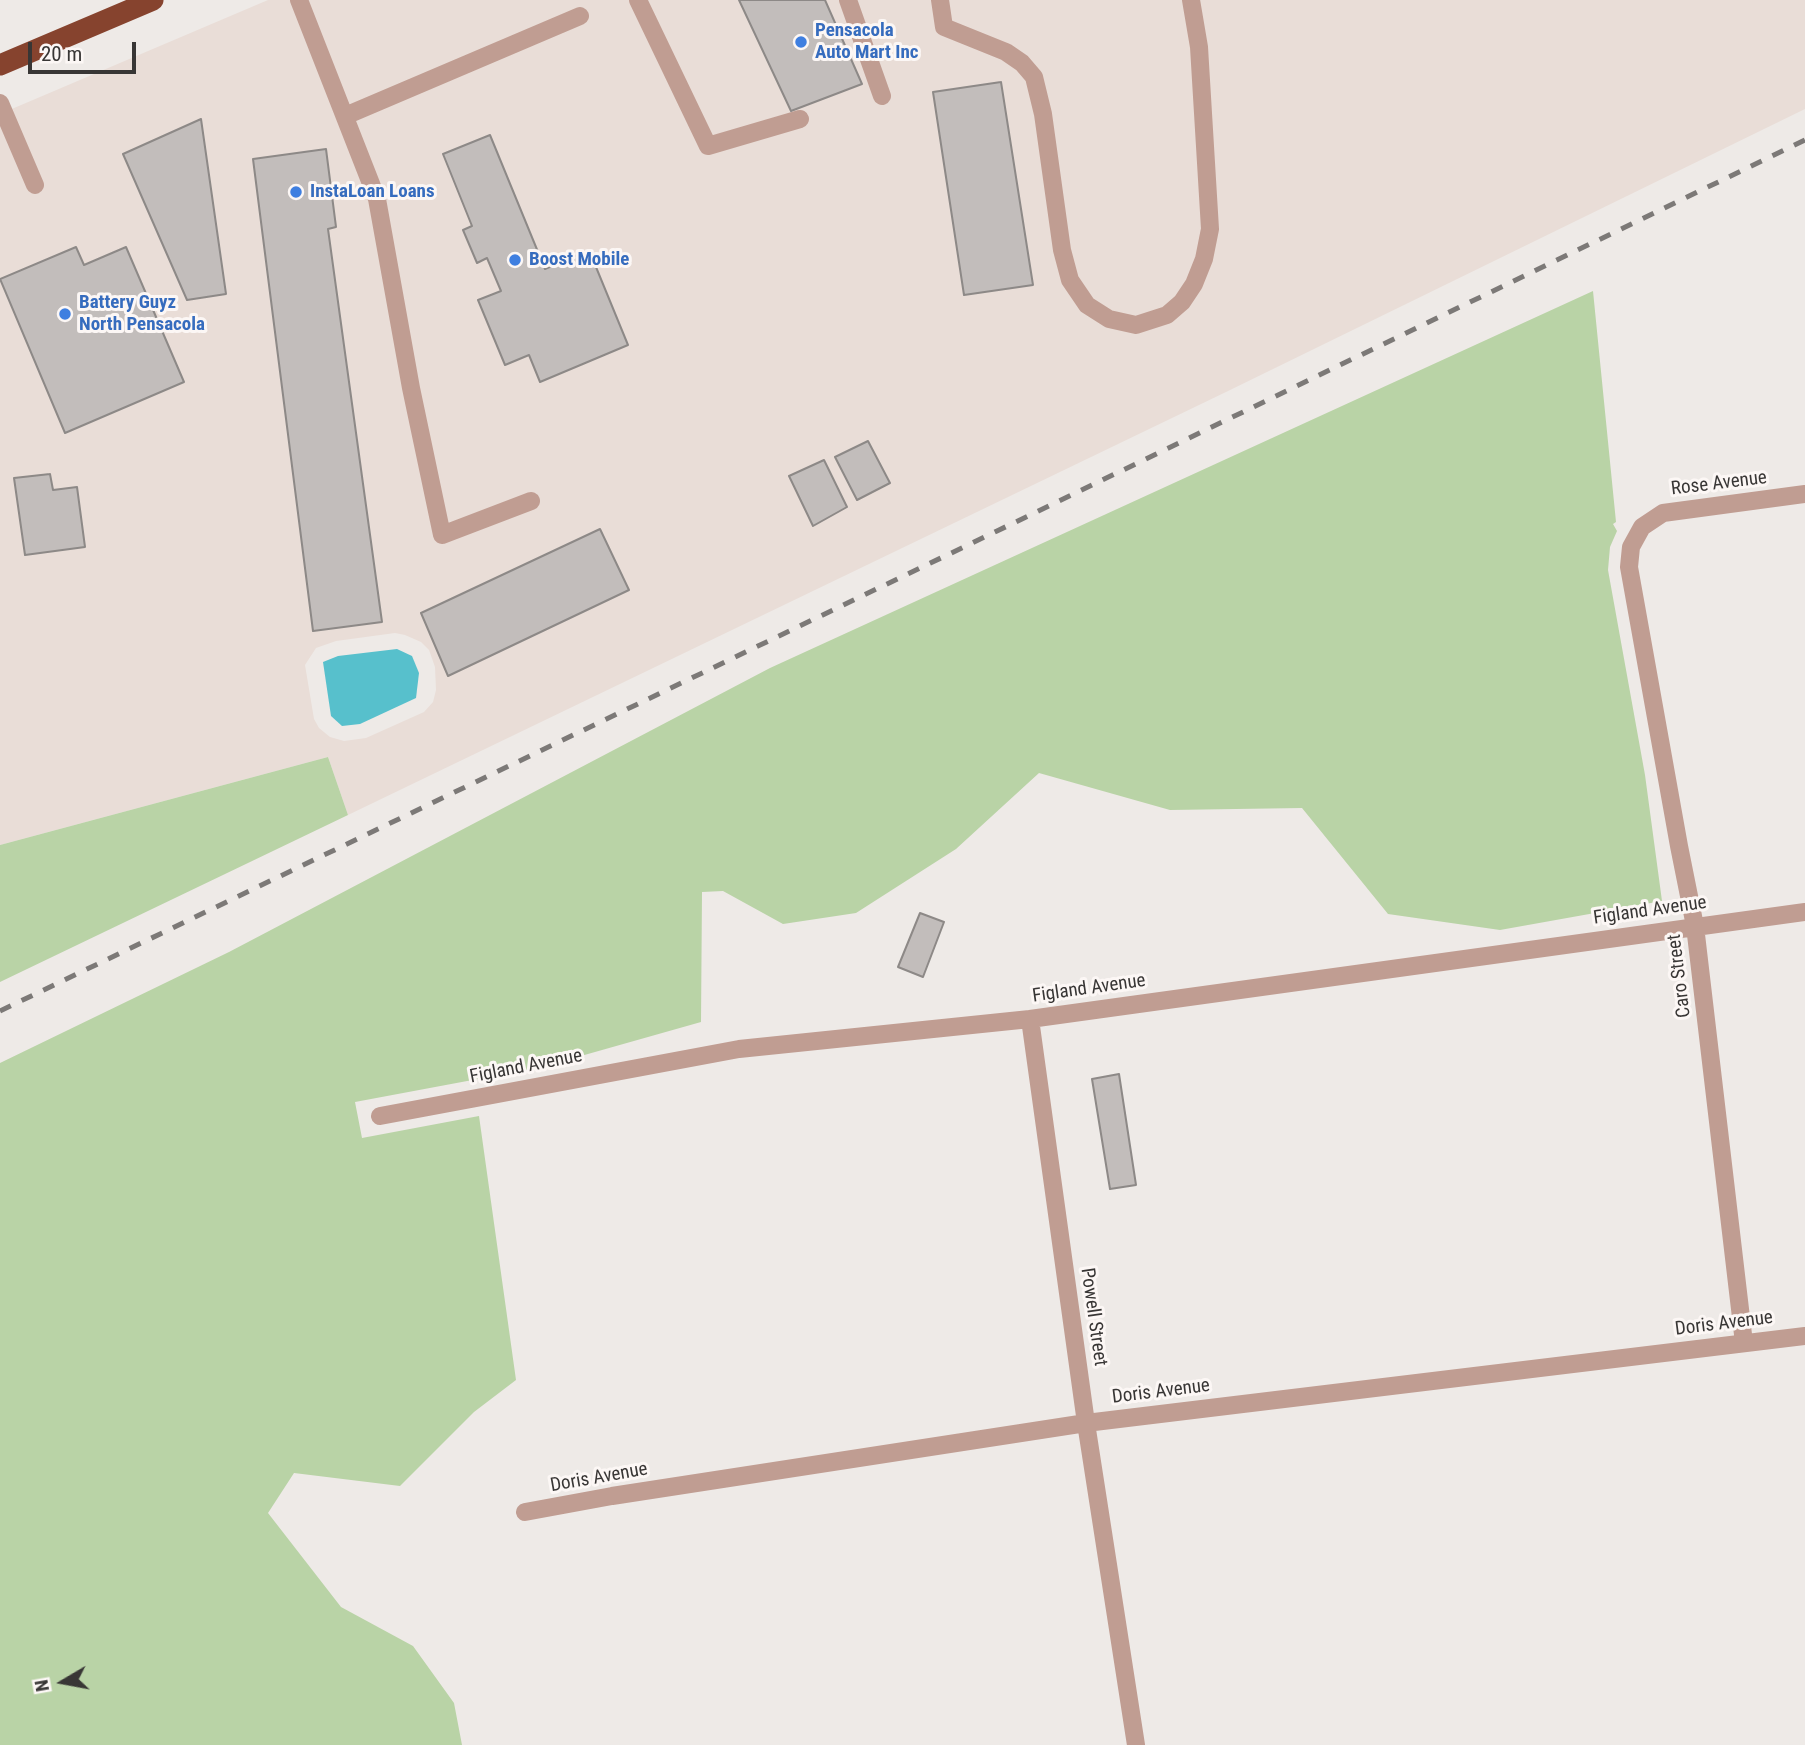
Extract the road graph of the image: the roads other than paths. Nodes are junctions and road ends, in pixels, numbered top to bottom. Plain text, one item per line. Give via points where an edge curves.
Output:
1 (125, 0) edge
2 (153, 0) edge
3 (299, 0) edge
4 (638, 0) edge
5 (848, 0) edge
6 (940, 0) edge
7 (1191, 0) edge
8 (580, 16) dead end
9 (98, 23) junction
10 (0, 65) edge
11 (882, 96) dead end
12 (0, 103) edge
13 (345, 116) junction
14 (800, 119) dead end
15 (35, 185) dead end
16 (1805, 494) edge
17 (531, 501) dead end
18 (1642, 527) joint
19 (1805, 912) edge
20 (1695, 926) junction
21 (1030, 1019) junction
22 (380, 1116) dead end
23 (1805, 1336) edge
24 (1744, 1343) junction
25 (1086, 1423) junction
26 (525, 1513) dead end
27 (1136, 1745) edge

1 - 9 highway
2 - 9 highway
3 - 13 street
4 - 14 street via 708,146
5 - 11 street
6 - 7 street via 944,27 1006,52 1034,77 1070,280 1087,305 1109,320 1136,325 1167,315 1182,302 1204,259 1210,229 1199,47
8 - 13 street
9 - 10 highway
12 - 15 street
13 - 17 street via 377,199 442,535
16 - 18 street, Rose Avenue via 1663,513
18 - 20 street, Caro Street via 1631,547 1629,567
19 - 20 street, Figland Avenue
20 - 21 street, Figland Avenue
20 - 24 street, Caro Street
21 - 22 street, Figland Avenue via 738,1049
21 - 25 street, Powell Street
23 - 24 street, Doris Avenue
24 - 25 street, Doris Avenue
25 - 26 street, Doris Avenue
25 - 27 street, Powell Street

